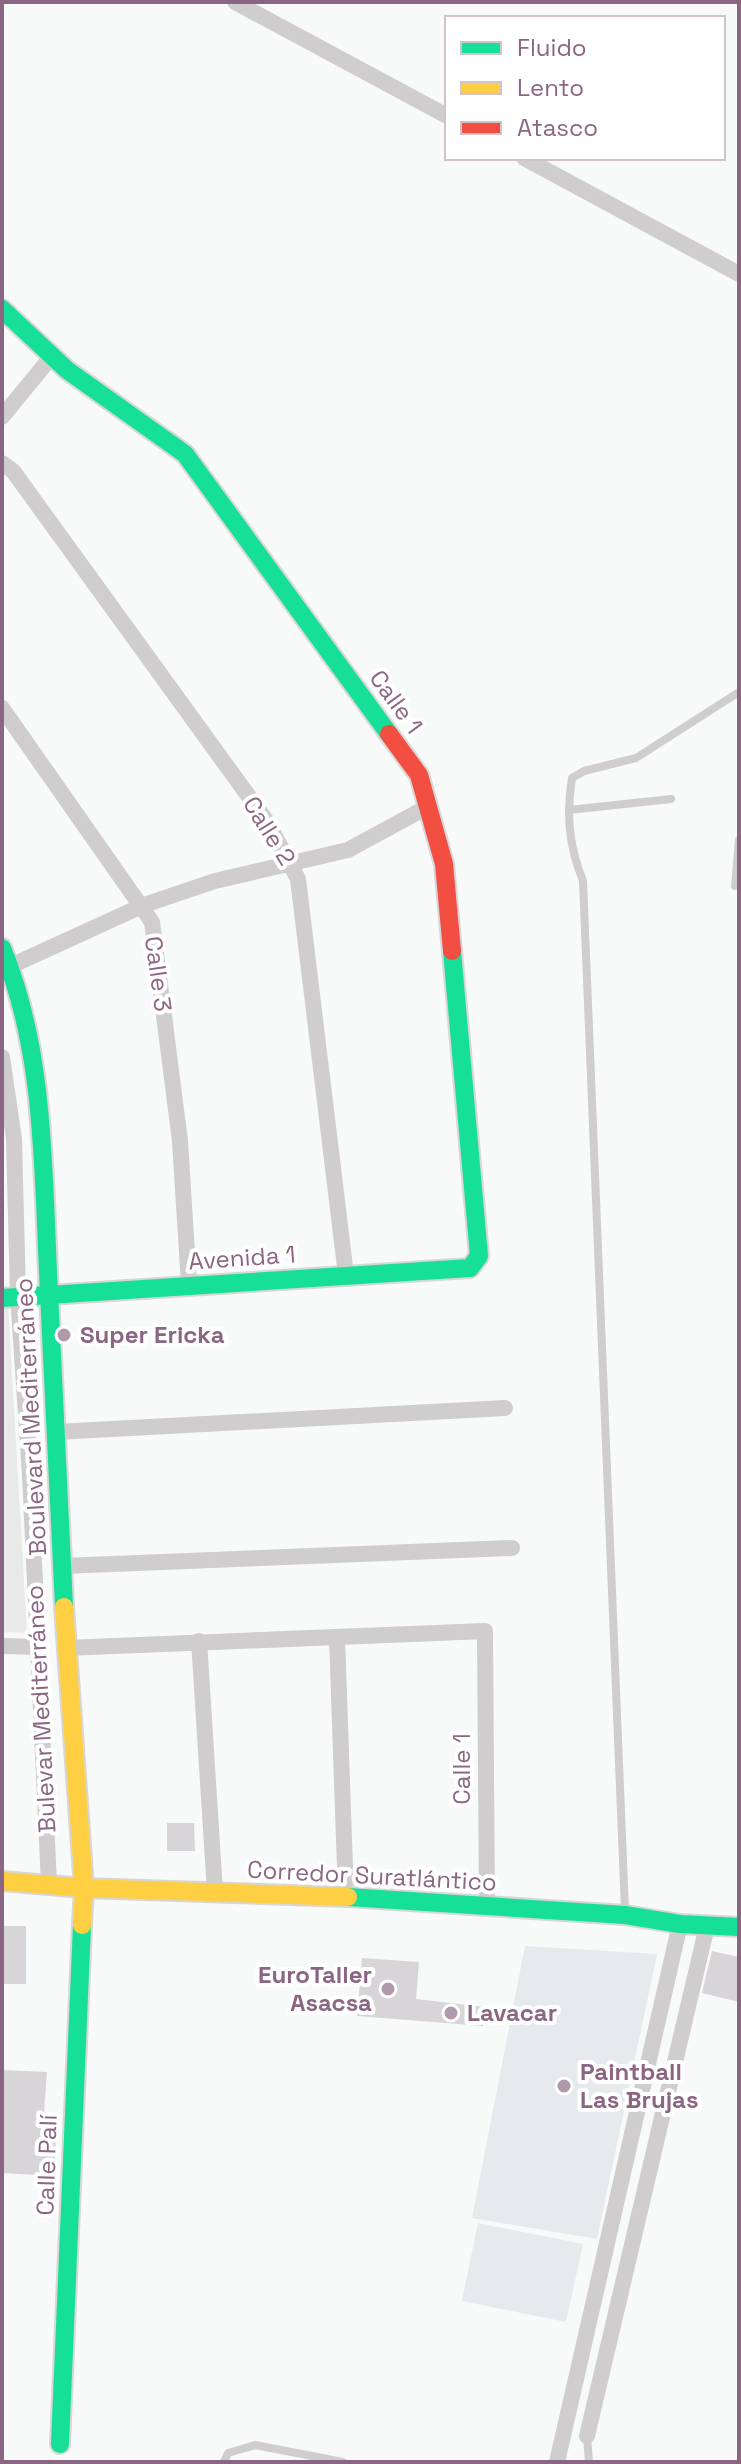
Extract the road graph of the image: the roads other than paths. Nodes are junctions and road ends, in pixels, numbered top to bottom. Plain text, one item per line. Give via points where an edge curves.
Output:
1 (236, 2) edge
2 (445, 115) edge
3 (528, 160) edge
4 (739, 274) edge
5 (2, 309) edge
6 (52, 356) junction
7 (2, 417) edge
8 (2, 463) edge
9 (739, 692) edge
10 (2, 708) edge
11 (671, 799) dead end
12 (429, 806) junction
13 (569, 810) junction
14 (739, 840) edge
15 (290, 863) junction
16 (735, 886) dead end
17 (141, 907) junction
18 (2, 948) edge
19 (6, 968) edge
20 (2, 1057) edge
21 (8, 1140) edge
22 (479, 1256) joint
23 (346, 1275) junction
24 (189, 1285) junction
25 (49, 1294) junction
26 (10, 1296) edge
27 (505, 1408) dead end
28 (56, 1432) junction
29 (512, 1548) dead end
30 (62, 1566) junction
31 (337, 1637) junction
32 (199, 1641) junction
33 (2, 1646) edge
34 (38, 1647) junction
35 (66, 1648) junction
36 (2, 1881) edge
37 (49, 1884) junction
38 (84, 1888) junction
39 (215, 1892) junction
40 (346, 1897) junction
41 (487, 1906) junction
42 (625, 1915) junction
43 (680, 1924) junction
44 (707, 1926) junction
45 (737, 1926) edge
46 (587, 2436) joint
47 (60, 2444) dead end
48 (224, 2462) edge
49 (343, 2462) edge
50 (557, 2462) edge
51 (589, 2462) edge

1 - 2 street
3 - 4 street
5 - 6 street, Calle 1
6 - 7 street
6 - 12 street, Calle 1 via 185,454 419,775
8 - 15 street, Calle 2 via 13,471 259,811
9 - 13 lane via 636,758 572,778
10 - 17 street, Calle 3
11 - 13 lane
12 - 15 street via 348,850
12 - 22 street, Calle 1 via 444,864
13 - 42 lane via 571,853 583,881
14 - 16 lane
15 - 17 street
15 - 23 street, Calle 2 via 298,879
17 - 19 street
17 - 24 street, Calle 3 via 152,922 180,1141
18 - 19 street, Boulevard Mediterráneo
19 - 25 street, Boulevard Mediterráneo via 19,989 31,1044
20 - 21 street, Boulevard Mediterráneo
21 - 26 street, Boulevard Mediterráneo
22 - 23 street, Avenida 1 via 470,1268
23 - 24 street, Avenida 1
24 - 25 street, Avenida 1
25 - 26 street, Avenida 1
25 - 28 street, Boulevard Mediterráneo
26 - 34 street, Bulevar Mediterráneo
27 - 28 street
28 - 30 street, Boulevard Mediterráneo
29 - 30 street
30 - 35 street, Boulevard Mediterráneo
31 - 32 street
31 - 40 street
31 - 41 street, Calle 1 via 485,1631
32 - 35 street
32 - 39 street
33 - 34 street
34 - 37 street, Bulevar Mediterráneo
35 - 38 street, Boulevard Mediterráneo
36 - 37 street, Corredor Suratlántico
37 - 38 street, Corredor Suratlántico
38 - 39 street, Corredor Suratlántico
38 - 47 street, Calle Palí
39 - 40 street, Corredor Suratlántico
40 - 41 street, Corredor Suratlántico
41 - 42 street, Corredor Suratlántico
42 - 43 street, Corredor Suratlántico
43 - 44 street, Corredor Suratlántico
43 - 50 street
44 - 45 street, Corredor Suratlántico
44 - 46 street
46 - 51 lane
48 - 49 lane via 228,2453 255,2445

